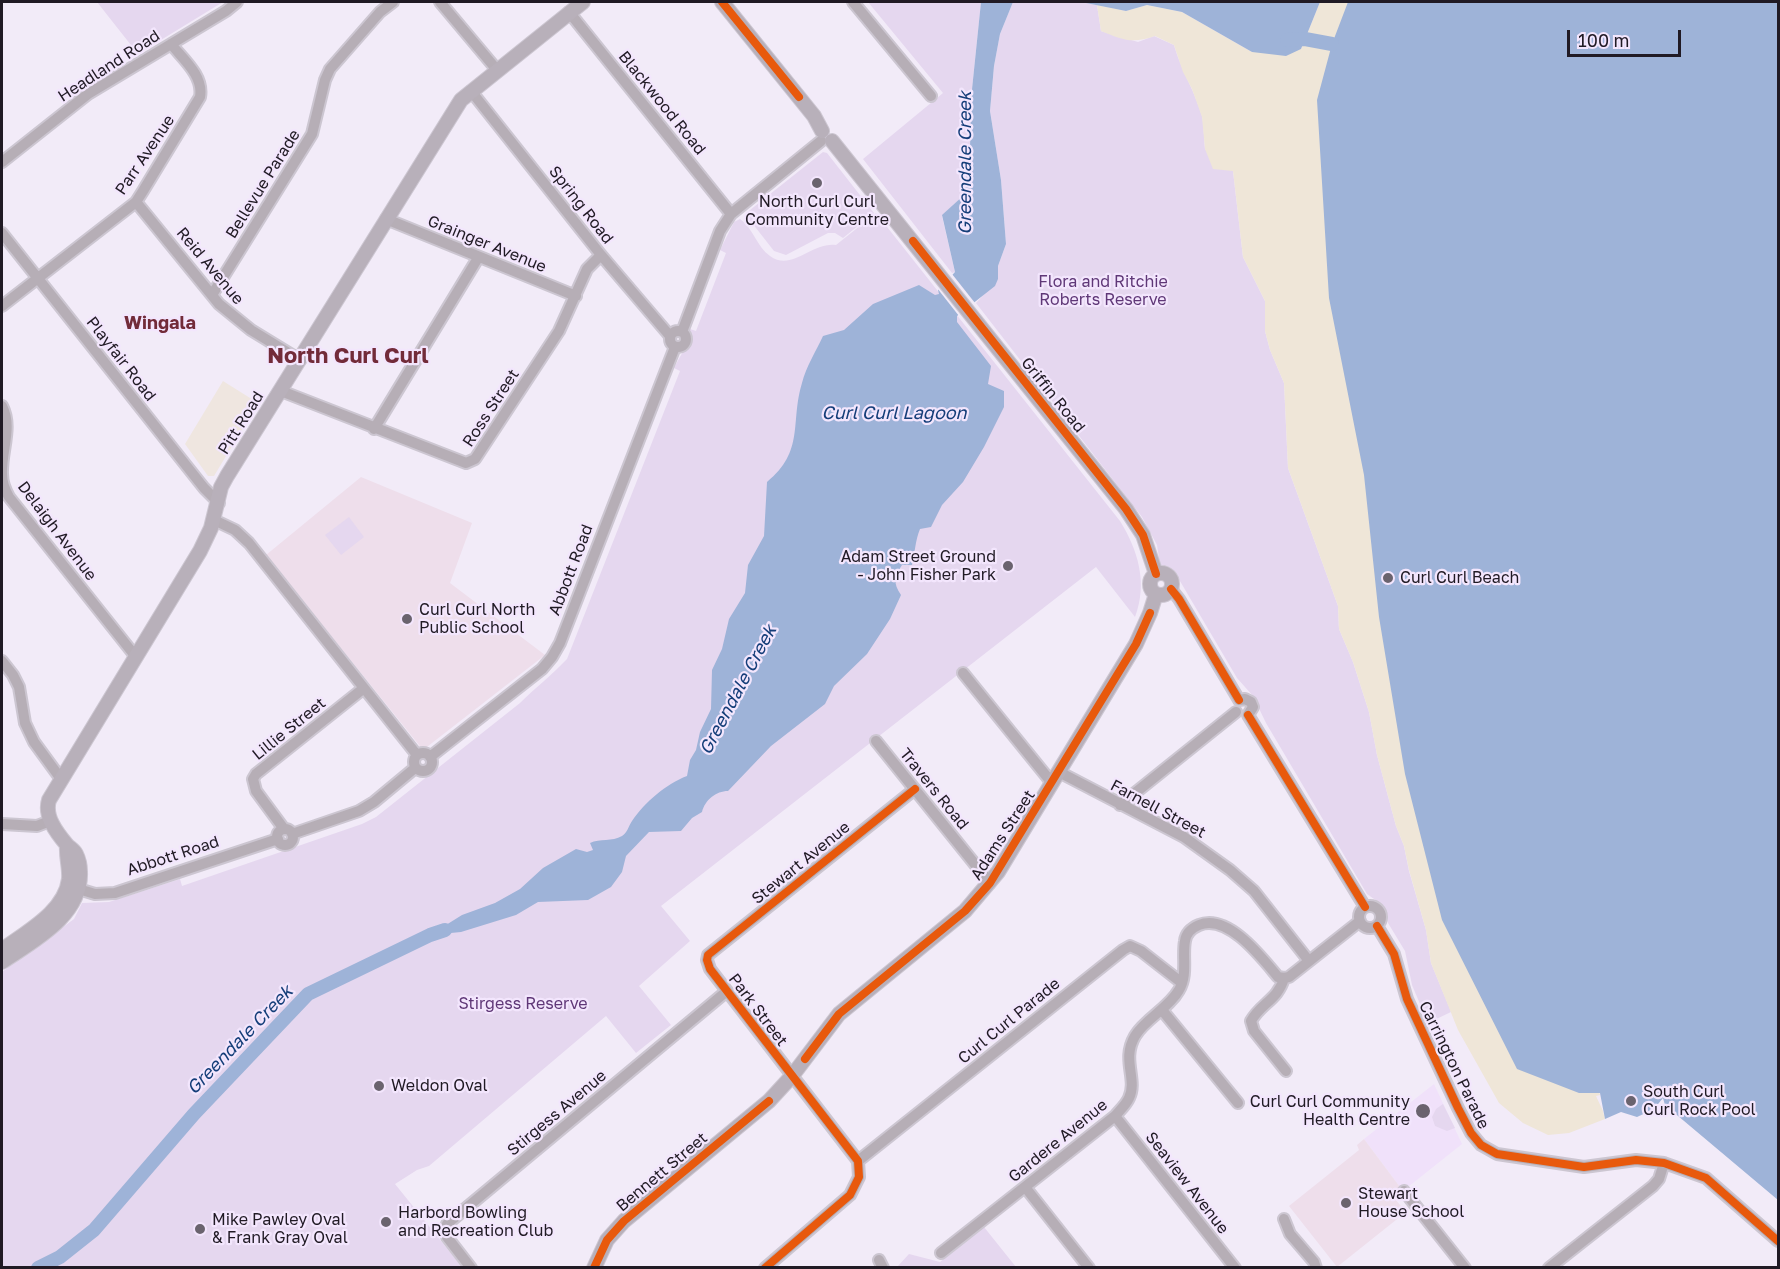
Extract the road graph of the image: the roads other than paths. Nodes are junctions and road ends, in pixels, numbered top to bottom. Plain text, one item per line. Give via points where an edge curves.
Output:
1 (237, 2) edge
2 (393, 2) edge
3 (440, 2) edge
4 (583, 2) edge
5 (722, 2) edge
6 (853, 2) edge
7 (569, 12) junction
8 (171, 44) junction
9 (496, 70) junction
10 (471, 91) junction
11 (931, 96) dead end
12 (825, 138) junction
13 (2, 162) edge
14 (136, 202) junction
15 (731, 214) junction
16 (386, 219) junction
17 (2, 233) edge
18 (601, 255) junction
19 (478, 258) junction
20 (38, 279) junction
21 (212, 295) junction
22 (576, 296) junction
23 (2, 306) edge
24 (682, 332) junction
25 (670, 336) junction
26 (675, 347) junction
27 (300, 360) junction
28 (280, 391) junction
29 (2, 406) edge
30 (374, 429) junction
31 (219, 502) junction
32 (214, 520) junction
33 (1156, 574) junction
34 (1171, 589) junction
35 (1156, 594) junction
36 (136, 657) junction
37 (2, 661) edge
38 (963, 673) dead end
39 (364, 688) junction
40 (1239, 700) junction
41 (1236, 712) junction
42 (1248, 715) junction
43 (876, 741) dead end
44 (417, 755) junction
45 (430, 757) junction
46 (415, 768) junction
47 (1055, 778) junction
48 (62, 779) junction
49 (915, 789) junction
50 (1120, 805) junction
51 (50, 821) junction
52 (2, 824) edge
53 (284, 834) junction
54 (990, 883) junction
55 (73, 887) junction
56 (1365, 907) junction
57 (1360, 921) junction
58 (1377, 926) junction
59 (2, 950) edge
60 (707, 960) joint
61 (1309, 961) junction
62 (2, 962) edge
63 (1284, 978) junction
64 (1182, 983) junction
65 (727, 991) junction
66 (1162, 1010) junction
67 (1286, 1071) dead end
68 (792, 1076) junction
69 (1238, 1103) dead end
70 (1115, 1116) junction
71 (858, 1161) junction
72 (1664, 1163) junction
73 (1025, 1187) junction
74 (1404, 1191) dead end
75 (1284, 1219) dead end
76 (1779, 1241) edge
77 (941, 1253) dead end
78 (594, 1267) edge
79 (471, 1268) edge
80 (582, 1268) edge
81 (765, 1268) edge
82 (1089, 1268) edge
83 (1235, 1268) edge
84 (1316, 1268) edge
85 (1465, 1268) edge
86 (1549, 1268) edge

1 - 8 street, Headland Road
2 - 21 street, Bellevue Parade via 330,69 312,134
3 - 9 street
4 - 7 main road, Pitt Road
5 - 12 main road, Griffin Road via 814,117
6 - 11 street
7 - 9 main road, Pitt Road
7 - 15 street, Blackwood Road
8 - 13 street, Headland Road via 88,94
8 - 14 street, Parr Avenue via 198,78 200,97
9 - 10 main road, Pitt Road
10 - 16 main road, Pitt Road via 455,108
10 - 18 street, Spring Road
12 - 15 street, Abbott Road
12 - 33 main road, Griffin Road via 945,281 1134,520
14 - 20 street, Parr Avenue
14 - 21 street, Reid Avenue
15 - 24 street, Abbott Road via 720,231
16 - 19 street, Grainger Avenue
16 - 27 main road, Pitt Road
17 - 20 street, Playfair Road
18 - 22 street, Ross Street via 587,269
18 - 25 street, Spring Road
19 - 22 street, Grainger Avenue
19 - 30 street
20 - 23 street, Parr Avenue
20 - 31 street, Playfair Road
21 - 27 street, Reid Avenue via 243,324
22 - 30 street, Ross Street via 560,330 476,459 466,464
24 - 25 street
24 - 26 street, Abbott Road via 685,344
25 - 26 street
26 - 45 street, Abbott Road via 552,657
27 - 28 main road, Pitt Road
28 - 30 street, Ross Street
28 - 31 main road, Pitt Road via 227,476
29 - 36 street, Delaigh Avenue via 7,426 2,473 9,497
31 - 32 main road, Pitt Road
32 - 36 main road, Pitt Road via 200,551
32 - 39 street via 235,530 249,543
33 - 34 main road via 1164,573 1170,578
33 - 35 main road via 1150,586
34 - 35 main road via 1166,594
34 - 40 street
35 - 47 main road, Adams Street via 1136,644
36 - 48 main road, Pitt Road
37 - 48 street via 19,687 25,723 34,742
38 - 47 street
39 - 44 street
39 - 53 street, Lillie Street via 253,779 256,791
40 - 41 street
40 - 42 street via 1251,702 1253,707
41 - 42 street
41 - 50 street
42 - 56 street
43 - 49 street, Travers Road
44 - 45 street
44 - 46 street
45 - 46 street, Abbott Road via 429,770 420,772
46 - 53 street, Abbott Road via 359,811
47 - 50 street, Farnell Street
47 - 54 main road, Adams Street
48 - 51 main road, Pitt Road via 48,805
49 - 54 street, Travers Road
49 - 60 street, Stewart Avenue via 712,950
50 - 61 street, Farnell Street via 1184,837 1230,870 1254,891
51 - 52 street via 37,826
51 - 55 main road via 76,852 80,881
53 - 55 street, Abbott Road via 115,893 95,894
54 - 68 main road, Adams Street via 965,911 839,1014
55 - 59 main road via 55,908
55 - 62 main road via 72,903 64,915
56 - 57 street via 1359,914
56 - 58 street via 1379,910 1382,917
57 - 58 street via 1368,928
57 - 61 street
58 - 72 street, Carrington Parade via 1394,954 1407,999 1458,1108 1481,1146 1497,1154 1584,1167 1636,1160
60 - 65 street, Park Street
61 - 63 street
63 - 64 street via 1278,977 1247,940 1205,922 1192,928 1185,938
63 - 67 street via 1278,995 1251,1021 1254,1031
64 - 66 street, Gardere Avenue
64 - 71 street, Curl Curl Parade via 1130,946
65 - 68 street, Park Street
65 - 79 street, Stirgess Avenue via 447,1224 447,1237
66 - 69 street
66 - 70 street, Gardere Avenue via 1136,1034 1128,1052 1129,1098
68 - 71 street, Park Street
68 - 78 main road, Bennett Street via 769,1101 624,1221 607,1240
70 - 73 street, Gardere Avenue
70 - 83 street, Seaview Avenue
71 - 81 street via 859,1177 850,1195
72 - 76 street, Carrington Parade via 1706,1178
72 - 86 street via 1653,1186
73 - 77 street, Gardere Avenue
73 - 82 street
74 - 85 street
75 - 84 street via 1290,1234
78 - 80 street, Bennett Street

